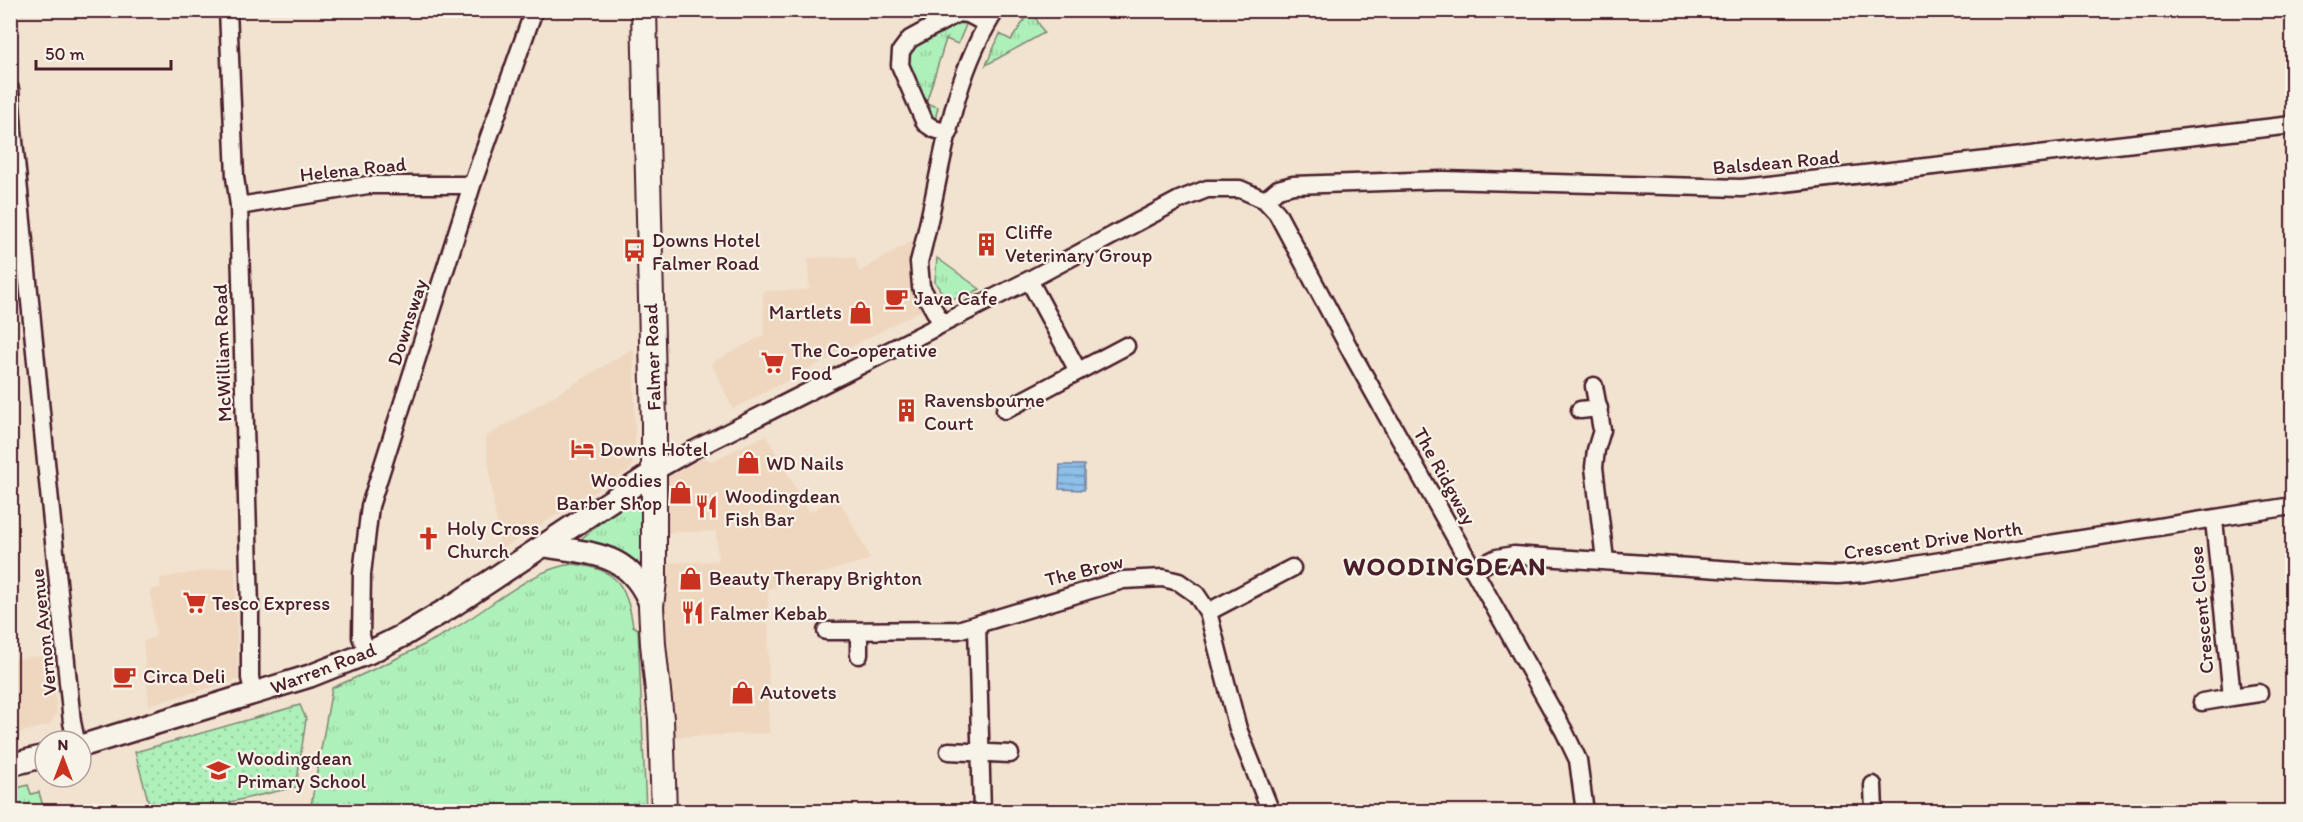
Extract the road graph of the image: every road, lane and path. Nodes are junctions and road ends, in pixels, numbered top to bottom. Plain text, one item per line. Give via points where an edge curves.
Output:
1 (228, 10) edge
2 (534, 10) edge
3 (644, 10) edge
4 (992, 17) edge
5 (10, 89) edge
6 (2292, 125) edge
7 (948, 133) junction
8 (472, 185) junction
9 (1265, 200) junction
10 (239, 206) junction
11 (1029, 280) junction
12 (942, 324) junction
13 (1126, 346) dead end
14 (1078, 371) junction
15 (1594, 386) dead end
16 (1599, 408) junction
17 (1005, 410) dead end
18 (1580, 410) dead end
19 (654, 472) junction
20 (2292, 506) edge
21 (2214, 520) junction
22 (544, 546) junction
23 (1605, 560) junction
24 (1292, 568) dead end
25 (1473, 570) junction
26 (651, 606) junction
27 (1208, 612) junction
28 (976, 624) junction
29 (826, 631) dead end
30 (859, 631) junction
31 (368, 653) junction
32 (859, 655) dead end
33 (2259, 693) dead end
34 (254, 694) junction
35 (2232, 697) junction
36 (2202, 702) dead end
37 (73, 729) edge
38 (93, 742) edge
39 (949, 751) dead end
40 (980, 752) junction
41 (1010, 754) dead end
42 (33, 759) edge
43 (10, 765) edge
44 (1873, 785) dead end
45 (664, 812) edge
46 (982, 812) edge
47 (1270, 812) edge
48 (1585, 812) edge
49 (1874, 812) edge

1 - 10 street, McWilliam Road
2 - 8 street, Downsway
3 - 19 main road, Falmer Road
4 - 7 street via 961,84
4 - 7 street via 958,13 909,39 901,51 900,65 925,123
5 - 37 street, Vernon Avenue
6 - 9 street, Balsdean Road via 1741,188 1388,181 1293,185 1278,189
7 - 12 street via 919,268 921,287
8 - 10 street, Helena Road via 368,185
8 - 31 street, Downsway via 370,506 362,574 361,637
9 - 11 street via 1230,187 1207,189
9 - 25 street, The Ridgway via 1282,222
10 - 34 street, McWilliam Road via 250,678
11 - 12 street
11 - 14 street
12 - 19 street
13 - 14 street
14 - 17 street
15 - 16 street
16 - 18 street
16 - 23 street via 1602,430 1594,467
19 - 22 street, Warren Road
19 - 26 main road, Falmer Road
20 - 21 street, Crescent Drive North
21 - 23 street, Crescent Drive North via 1856,574 1763,572
21 - 35 street, Crescent Close
22 - 26 street via 617,561 640,581
22 - 31 street, Warren Road via 454,605
23 - 25 street, Crescent Drive North via 1514,555 1497,558
24 - 27 street
25 - 48 street, The Ridgway via 1572,746 1581,774
26 - 45 main road, Falmer Road
27 - 28 street, The Brow via 1185,586 1171,579 1150,577 1107,583
27 - 47 street, The Brow via 1238,729
28 - 30 street, The Brow via 949,630
28 - 40 street
29 - 30 street, The Brow
30 - 32 street
31 - 34 street, Warren Road
33 - 35 street, Crescent Close
34 - 38 street, Warren Road
35 - 36 street, Crescent Close
39 - 40 street
40 - 41 street
40 - 46 street
42 - 43 street
44 - 49 street

